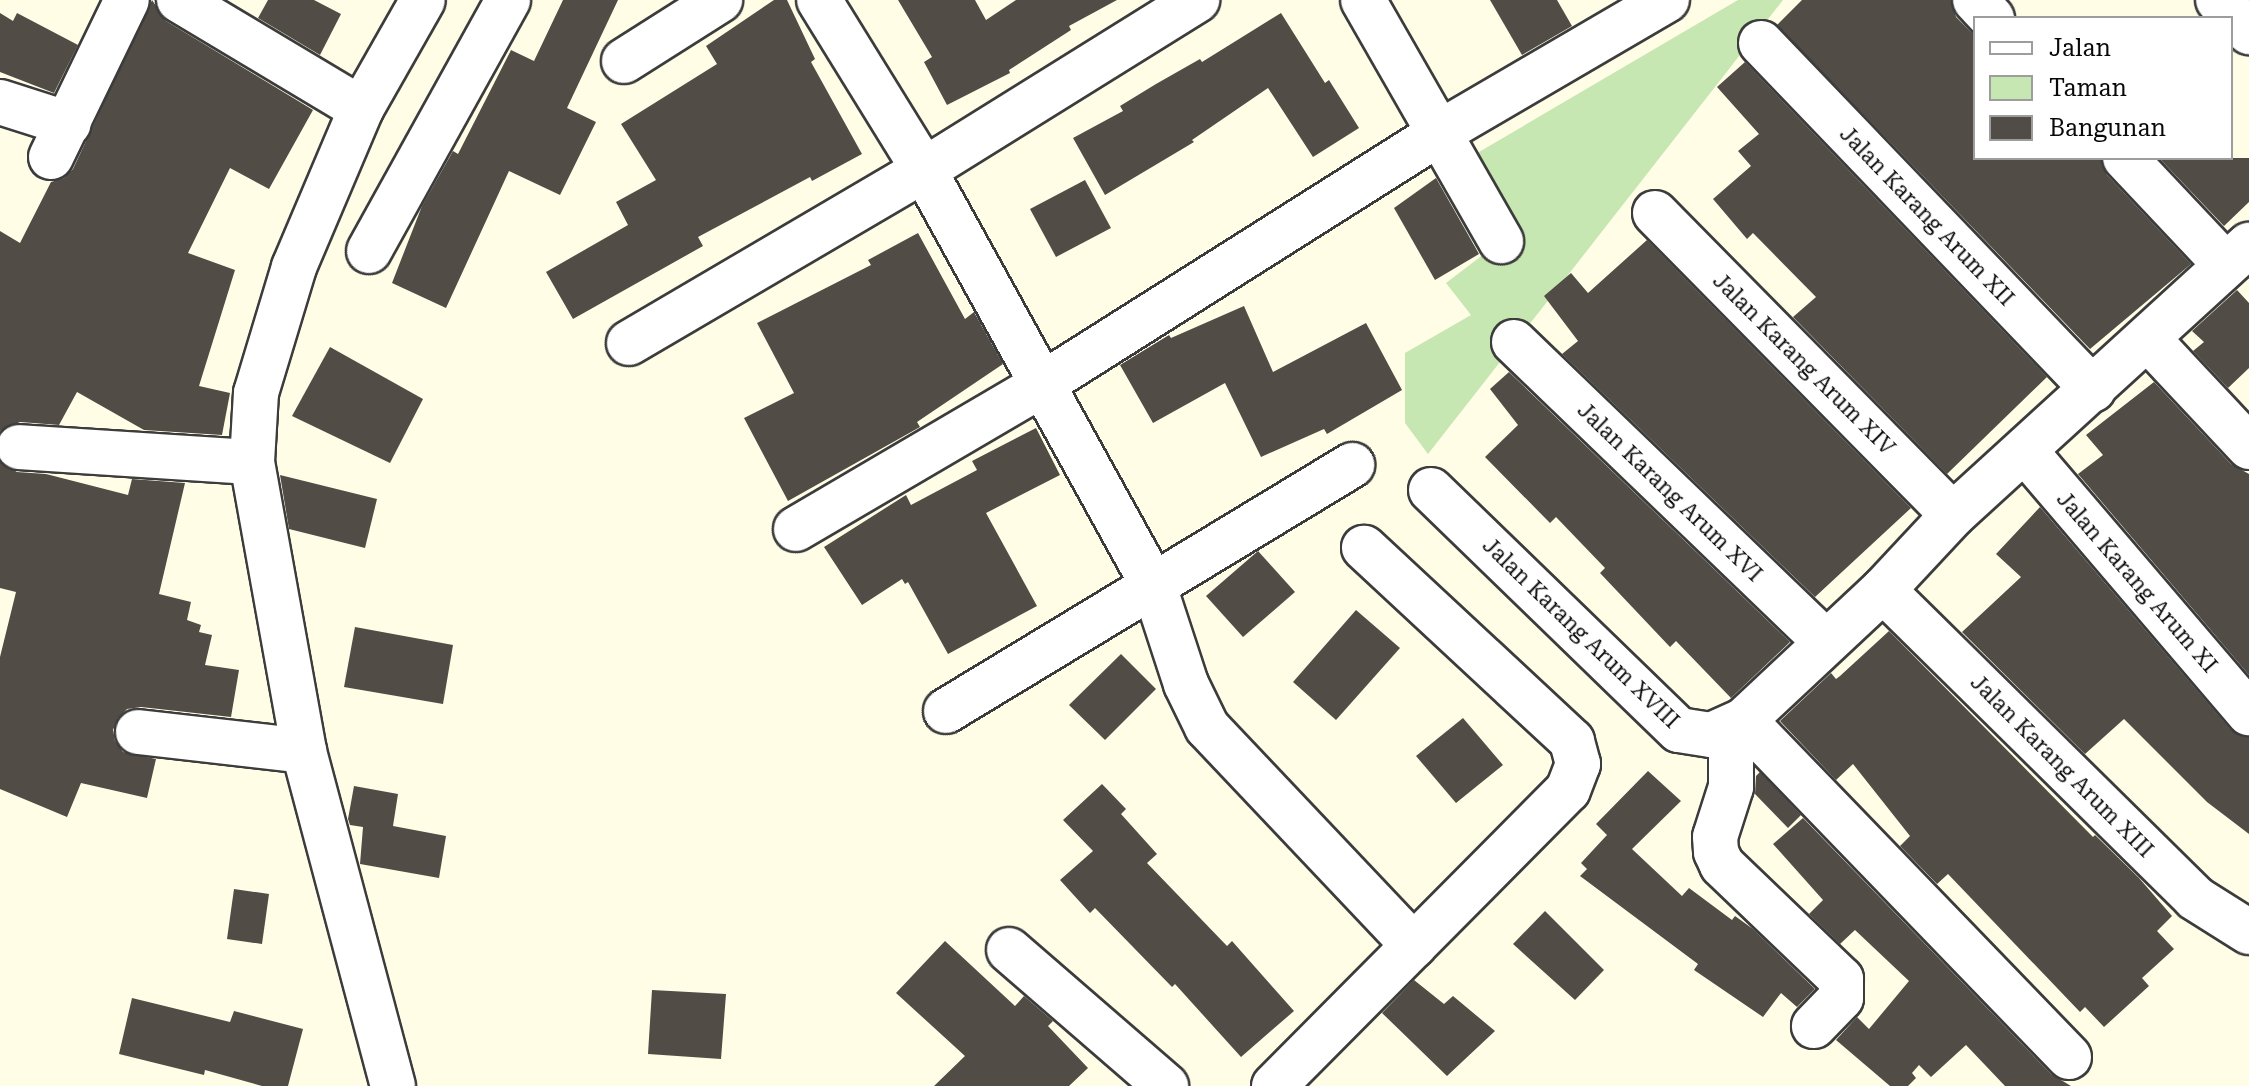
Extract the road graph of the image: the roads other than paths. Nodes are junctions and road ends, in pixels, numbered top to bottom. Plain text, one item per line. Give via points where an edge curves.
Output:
1 (127, 0) edge
2 (179, 0) edge
3 (423, 0) edge
4 (508, 0) edge
5 (720, 0) edge
6 (819, 0) edge
7 (1197, 0) edge
8 (1363, 0) edge
9 (1667, 0) edge
10 (1975, 0) edge
11 (2218, 0) edge
12 (1990, 16) edge
13 (2249, 32) edge
14 (1761, 43) dead end
15 (624, 61) dead end
16 (0, 102) edge
17 (361, 109) junction
18 (1439, 133) junction
19 (2127, 160) edge
20 (924, 170) junction
21 (1655, 213) dead end
22 (1501, 241) dead end
23 (369, 251) dead end
24 (2238, 255) edge
25 (2148, 339) junction
26 (1514, 342) dead end
27 (629, 343) dead end
28 (1041, 385) junction
29 (2093, 389) junction
30 (19, 447) dead end
31 (2249, 447) edge
32 (2025, 451) junction
33 (252, 462) junction
34 (1352, 465) dead end
35 (1431, 490) dead end
36 (1953, 515) junction
37 (796, 529) dead end
38 (1364, 548) dead end
39 (1154, 586) junction
40 (1883, 590) junction
41 (1826, 642) junction
42 (946, 711) dead end
43 (2249, 713) edge
44 (1738, 724) junction
45 (138, 732) dead end
46 (304, 751) junction
47 (2249, 932) edge
48 (1414, 946) junction
49 (1009, 950) dead end
50 (1814, 1026) dead end
51 (2069, 1057) dead end
52 (393, 1086) edge
53 (1166, 1086) edge
54 (1274, 1086) edge

1 - 16 street via 60,140
2 - 17 street
3 - 17 street
4 - 23 street
5 - 15 street
6 - 20 street
7 - 20 street
8 - 18 street
9 - 18 street
10 - 12 street
11 - 13 street
14 - 29 street, Jalan Karang Arum XII
17 - 33 street via 294,267 269,344 256,393
18 - 22 street
18 - 28 street
19 - 24 street
20 - 27 street
20 - 28 street
21 - 36 street, Jalan Karang Arum XIV
24 - 25 street
25 - 29 street
25 - 31 street
26 - 41 street, Jalan Karang Arum XVI
28 - 37 street
28 - 39 street
29 - 32 street
30 - 33 street
32 - 36 street
32 - 43 street, Jalan Karang Arum XI
33 - 46 street
34 - 39 street
35 - 44 street, Jalan Karang Arum XVIII via 1679,730 1711,735
36 - 40 street
38 - 48 street via 1572,741 1578,764 1568,790
39 - 42 street
39 - 48 street via 1186,684 1207,727
40 - 41 street
40 - 47 street, Jalan Karang Arum XIII via 2195,898
41 - 44 street
44 - 50 street via 1716,852 1722,865 1841,979 1841,998
44 - 51 street
45 - 46 street
46 - 52 street
48 - 54 street
49 - 53 street

